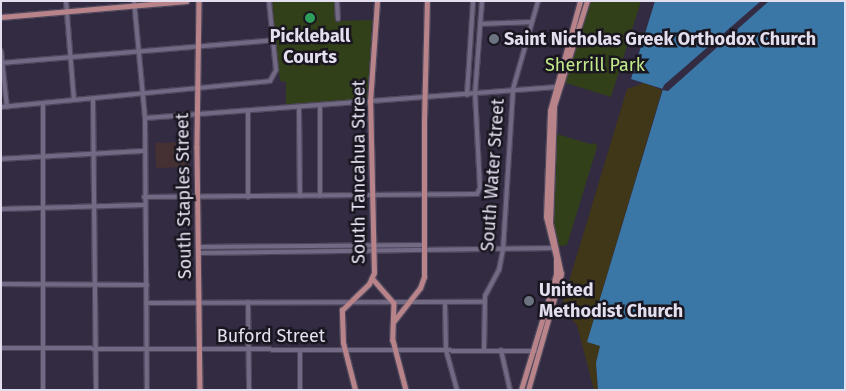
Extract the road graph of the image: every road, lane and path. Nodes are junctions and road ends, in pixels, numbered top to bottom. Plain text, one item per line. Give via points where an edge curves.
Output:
1 (66, 1) edge
2 (186, 1) edge
3 (199, 1) edge
4 (269, 1) edge
5 (337, 1) edge
6 (377, 1) edge
7 (427, 1) edge
8 (473, 1) edge
9 (482, 1) edge
10 (538, 1) edge
11 (580, 1) edge
12 (587, 1) edge
13 (134, 4) edge
14 (66, 10) junction
15 (1, 17) edge
16 (338, 19) dead end
17 (532, 22) junction
18 (480, 24) junction
19 (272, 40) junction
20 (198, 46) junction
21 (1, 51) edge
22 (138, 52) junction
23 (71, 56) junction
24 (2, 63) edge
25 (557, 86) junction
26 (197, 89) junction
27 (513, 89) junction
28 (142, 94) junction
29 (475, 94) junction
30 (467, 95) junction
31 (424, 97) junction
32 (93, 98) junction
33 (74, 100) junction
34 (370, 102) junction
35 (43, 103) junction
36 (7, 106) junction
37 (320, 106) junction
38 (1, 107) edge
39 (299, 108) junction
40 (248, 111) junction
41 (197, 114) junction
42 (144, 118) junction
43 (145, 151) junction
44 (96, 153) junction
45 (44, 156) junction
46 (1, 159) edge
47 (300, 196) junction
48 (320, 196) junction
49 (371, 196) junction
50 (424, 196) junction
51 (144, 197) junction
52 (197, 197) junction
53 (248, 197) junction
54 (144, 205) junction
55 (96, 207) junction
56 (44, 208) junction
57 (1, 209) edge
58 (312, 246) junction
59 (198, 247) junction
60 (257, 247) junction
61 (373, 248) junction
62 (425, 248) junction
63 (555, 248) junction
64 (503, 250) junction
65 (257, 252) junction
66 (312, 252) junction
67 (199, 253) junction
68 (372, 278) junction
69 (1, 284) edge
70 (44, 284) junction
71 (96, 284) junction
72 (146, 285) junction
73 (416, 293) junction
74 (248, 302) junction
75 (421, 302) junction
76 (445, 302) junction
77 (484, 302) junction
78 (146, 303) junction
79 (200, 303) junction
80 (340, 303) junction
81 (349, 303) junction
82 (394, 303) junction
83 (408, 303) junction
84 (342, 310) junction
85 (394, 322) junction
86 (1, 348) edge
87 (44, 349) junction
88 (95, 349) junction
89 (147, 349) junction
90 (199, 349) junction
91 (249, 350) junction
92 (300, 350) junction
93 (344, 350) junction
94 (395, 350) junction
95 (446, 350) junction
96 (484, 350) junction
97 (501, 350) junction
98 (533, 350) junction
99 (540, 351) junction
100 (43, 390) edge
101 (96, 390) edge
102 (147, 390) edge
103 (200, 390) edge
104 (248, 390) edge
105 (300, 390) edge
106 (355, 390) edge
107 (406, 390) edge
108 (457, 390) edge
109 (510, 390) edge
110 (521, 390) edge
111 (528, 390) edge

1 - 14 street
2 - 13 main road
3 - 20 main road, South Staples Street
4 - 19 street
5 - 16 street
6 - 34 main road, South Tancahua Street
7 - 31 main road
8 - 30 street
9 - 18 street
10 - 17 street, South Water Street
11 - 25 main road
12 - 25 main road
13 - 14 main road
13 - 22 street
14 - 15 main road
14 - 23 street
17 - 18 street
17 - 27 street, South Water Street
18 - 29 street
19 - 20 street
19 - 26 street via 276,70 273,80
20 - 22 street
20 - 26 main road, South Staples Street
21 - 24 street
22 - 23 street
22 - 28 street
23 - 24 street
23 - 33 street
24 - 36 street
25 - 27 street
25 - 63 main road via 550,111 546,211
26 - 28 street
26 - 41 main road, South Staples Street
27 - 29 street
27 - 64 street, South Water Street
28 - 32 street
28 - 42 street
29 - 30 street
29 - 50 street via 480,192
30 - 31 street
31 - 34 street
31 - 50 main road
32 - 33 street
32 - 44 street
33 - 35 street
34 - 37 street
34 - 49 main road, South Tancahua Street
35 - 36 street
35 - 45 street
36 - 38 street
37 - 39 street
37 - 48 street
39 - 40 street
39 - 47 street
40 - 41 street
40 - 53 street
41 - 42 street
41 - 52 main road, South Staples Street
42 - 43 street
43 - 44 street
43 - 51 street
44 - 45 street
44 - 55 street
45 - 46 street
45 - 56 street
47 - 48 street
47 - 53 street
48 - 49 street
49 - 50 street
49 - 61 main road, South Tancahua Street
50 - 62 main road
51 - 52 street
51 - 54 street
52 - 53 street
52 - 59 main road, South Staples Street
54 - 55 street
54 - 72 street
55 - 56 street
55 - 71 street
56 - 57 street
56 - 70 street
58 - 60 street
58 - 61 street
58 - 66 street
59 - 60 street
59 - 67 main road, South Staples Street
60 - 65 street
61 - 62 street
61 - 66 street
61 - 68 main road, South Tancahua Street
62 - 64 street
62 - 73 main road via 424,277
63 - 64 street
63 - 98 main road via 555,281
63 - 99 main road via 560,280
64 - 77 street, South Water Street via 499,270 486,291
65 - 66 street
65 - 67 street
67 - 79 main road, South Staples Street
68 - 81 main road, South Tancahua Street
68 - 82 main road
69 - 70 street
70 - 71 street
70 - 87 street
71 - 72 street
71 - 88 street
72 - 78 street
73 - 75 street
73 - 83 main road
74 - 79 street
74 - 80 street
74 - 91 street
75 - 76 street
75 - 83 street
76 - 77 street
76 - 95 street
77 - 96 street, South Water Street
78 - 79 street
78 - 89 street
79 - 90 main road, South Staples Street
80 - 81 street
80 - 84 street
81 - 82 street
81 - 84 main road, South Tancahua Street
82 - 83 street
82 - 85 main road
83 - 85 main road
84 - 93 main road
85 - 94 main road
86 - 87 street, Buford Street
87 - 88 street, Buford Street
87 - 100 street
88 - 89 street, Buford Street
88 - 101 street
89 - 90 street, Buford Street
89 - 102 street
90 - 91 street, Buford Street
90 - 103 main road, South Staples Street
91 - 92 street, Buford Street
91 - 104 street
92 - 93 street, Buford Street
92 - 105 street
93 - 94 street, Buford Street
93 - 106 main road
94 - 95 street, Buford Street
94 - 107 main road
95 - 96 street, Buford Street
95 - 108 street
96 - 97 street, Buford Street
97 - 98 street, Buford Street
97 - 109 street
98 - 99 street, Buford Street
98 - 110 main road
99 - 111 main road

